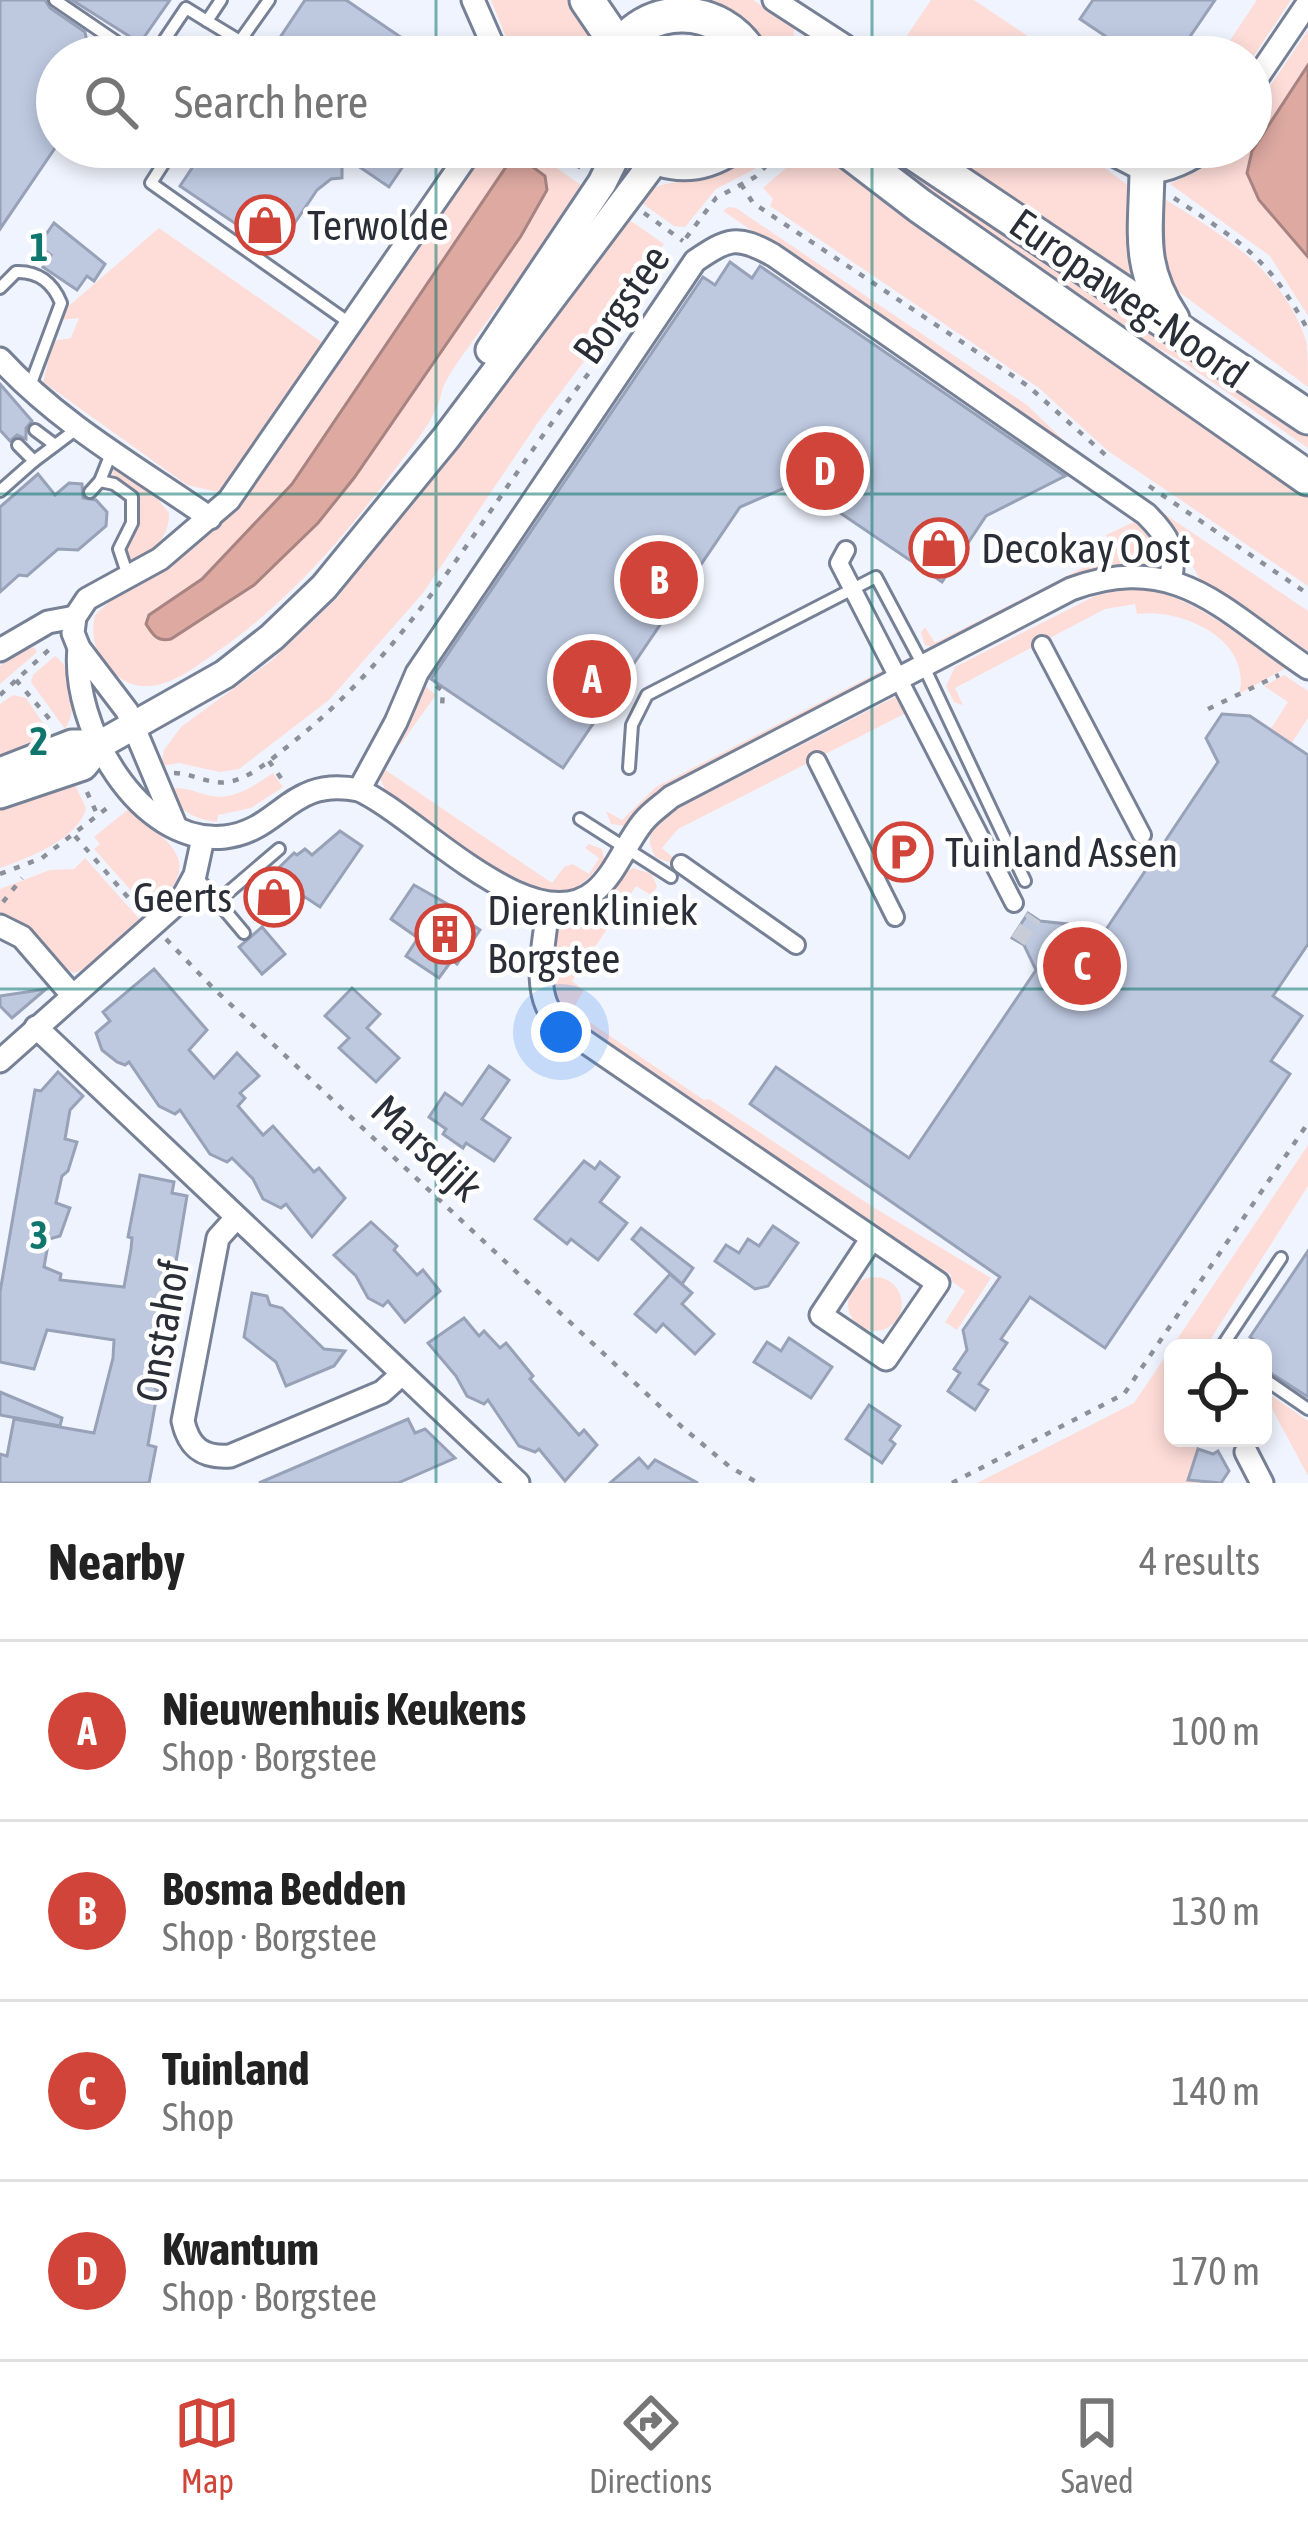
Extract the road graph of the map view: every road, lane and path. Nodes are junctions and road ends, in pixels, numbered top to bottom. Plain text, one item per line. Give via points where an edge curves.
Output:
1 (56, 0) edge
2 (221, 0) edge
3 (269, 0) edge
4 (473, 0) edge
5 (587, 0) edge
6 (774, 0) edge
7 (1308, 3) edge
8 (643, 9) edge
9 (206, 21) junction
10 (109, 36) edge
11 (167, 36) edge
12 (233, 36) edge
13 (243, 36) edge
14 (489, 36) edge
15 (608, 36) edge
16 (629, 36) edge
17 (739, 36) edge
18 (830, 36) edge
19 (1272, 56) edge
20 (161, 168) edge
21 (459, 168) edge
22 (610, 168) edge
23 (635, 168) edge
24 (760, 168) edge
25 (871, 168) edge
26 (936, 168) edge
27 (1143, 168) edge
28 (1164, 168) edge
29 (1151, 172) junction
30 (741, 184) junction
31 (673, 256) dead end
32 (0, 288) edge
33 (352, 324) junction
34 (1308, 330) edge
35 (1179, 331) junction
36 (1, 360) edge
37 (599, 360) dead end
38 (29, 389) junction
39 (1308, 416) edge
40 (78, 428) junction
41 (35, 430) dead end
42 (55, 445) junction
43 (18, 446) dead end
44 (112, 451) junction
45 (1109, 458) dead end
46 (34, 460) junction
47 (1308, 478) edge
48 (100, 481) junction
49 (1145, 483) dead end
50 (0, 491) edge
51 (89, 492) dead end
52 (388, 510) junction
53 (210, 518) junction
54 (846, 550) dead end
55 (128, 576) junction
56 (1171, 580) junction
57 (852, 589) junction
58 (1308, 594) edge
59 (75, 617) junction
60 (1042, 645) dead end
61 (80, 648) junction
62 (0, 650) edge
63 (1304, 666) edge
64 (925, 669) junction
65 (898, 682) junction
66 (0, 695) edge
67 (1208, 710) dead end
68 (135, 728) junction
69 (101, 744) junction
70 (65, 748) junction
71 (817, 761) dead end
72 (629, 768) dead end
73 (0, 772) edge
74 (155, 780) junction
75 (359, 790) junction
76 (0, 794) edge
77 (97, 814) dead end
78 (580, 819) dead end
79 (175, 825) junction
80 (1142, 835) dead end
81 (75, 836) junction
82 (203, 838) junction
83 (279, 849) dead end
84 (625, 849) junction
85 (676, 871) joint
86 (0, 874) edge
87 (195, 875) junction
88 (22, 878) dead end
89 (1025, 880) dead end
90 (217, 902) junction
91 (1014, 903) dead end
92 (0, 906) edge
93 (548, 906) junction
94 (895, 916) dead end
95 (0, 926) edge
96 (153, 926) junction
97 (244, 933) dead end
98 (796, 945) dead end
99 (73, 996) junction
100 (36, 1027) junction
101 (0, 1061) edge
102 (1308, 1123) edge
103 (236, 1218) junction
104 (872, 1238) junction
105 (1280, 1258) dead end
106 (1227, 1339) edge
107 (402, 1374) junction
108 (1272, 1384) edge
109 (1308, 1409) edge
110 (1246, 1452) dead end
111 (518, 1483) edge
112 (758, 1483) edge
113 (952, 1483) edge
114 (1262, 1483) edge

1 - 10 lane
2 - 9 lane
3 - 13 lane
4 - 14 street
5 - 15 main road
6 - 18 street
7 - 19 street
8 - 16 main road
8 - 17 main road via 698,13
9 - 11 lane via 186,8
9 - 12 lane
20 - 33 lane via 151,183
21 - 33 street
22 - 52 street
23 - 52 street
24 - 30 path
25 - 47 main road, Europaweg-Noord
26 - 35 main road, Europaweg-Noord
27 - 29 street
28 - 29 street
29 - 34 path via 1165,193 1275,274
29 - 35 main road via 1145,260
30 - 31 path via 716,198
30 - 45 path via 753,202 1028,386
32 - 38 lane via 28,272 61,303
33 - 53 street
35 - 39 main road, Europaweg-Noord
36 - 38 street
37 - 74 path via 423,608 334,706 237,779 182,772
38 - 40 street
40 - 42 lane
40 - 44 street
41 - 42 lane
42 - 46 lane
43 - 46 lane
44 - 48 lane
44 - 53 street
46 - 50 lane
48 - 51 lane
48 - 55 lane via 128,492 134,505 119,549
49 - 58 path
52 - 68 street via 272,638
53 - 55 street
54 - 57 street via 839,563
55 - 59 street via 87,599
56 - 63 street
56 - 64 street via 1128,574 1086,584
56 - 75 street, Borgstee via 1170,542 1146,514 773,255 747,241 722,243 695,261 416,673
57 - 64 lane via 876,577
57 - 65 street
57 - 72 lane via 647,695 632,725
59 - 61 street
59 - 62 street via 48,622
60 - 80 street
61 - 68 street
61 - 69 street via 77,673
63 - 67 path
64 - 65 street
64 - 89 lane
65 - 84 street via 671,797
65 - 91 street
66 - 70 path via 16,680
68 - 69 street
68 - 74 street
69 - 70 street
69 - 76 street via 83,766
69 - 79 street via 142,807
70 - 73 street
71 - 94 street
74 - 79 street
75 - 82 street via 315,789 244,832
75 - 93 street via 509,890
77 - 81 path
78 - 84 lane
79 - 82 street
81 - 86 path
81 - 96 path, Marsdijk
82 - 87 street
83 - 90 lane
84 - 85 lane
84 - 93 street via 595,891
85 - 98 street
87 - 90 lane
87 - 96 street
88 - 92 path
90 - 97 lane
93 - 104 street via 542,999 553,1020
95 - 99 street via 22,937
96 - 99 street
96 - 112 path, Marsdijk via 682,1427
99 - 100 street
100 - 101 street
100 - 103 street, Onstahof
102 - 113 path via 1124,1394
103 - 107 street, Onstahof
103 - 107 street, Onstahof via 218,1238 183,1421 198,1450 230,1456 382,1392
104 - 104 street via 938,1283 886,1359 821,1315
105 - 106 lane
107 - 111 street, Onstahof
108 - 109 lane
110 - 114 street

